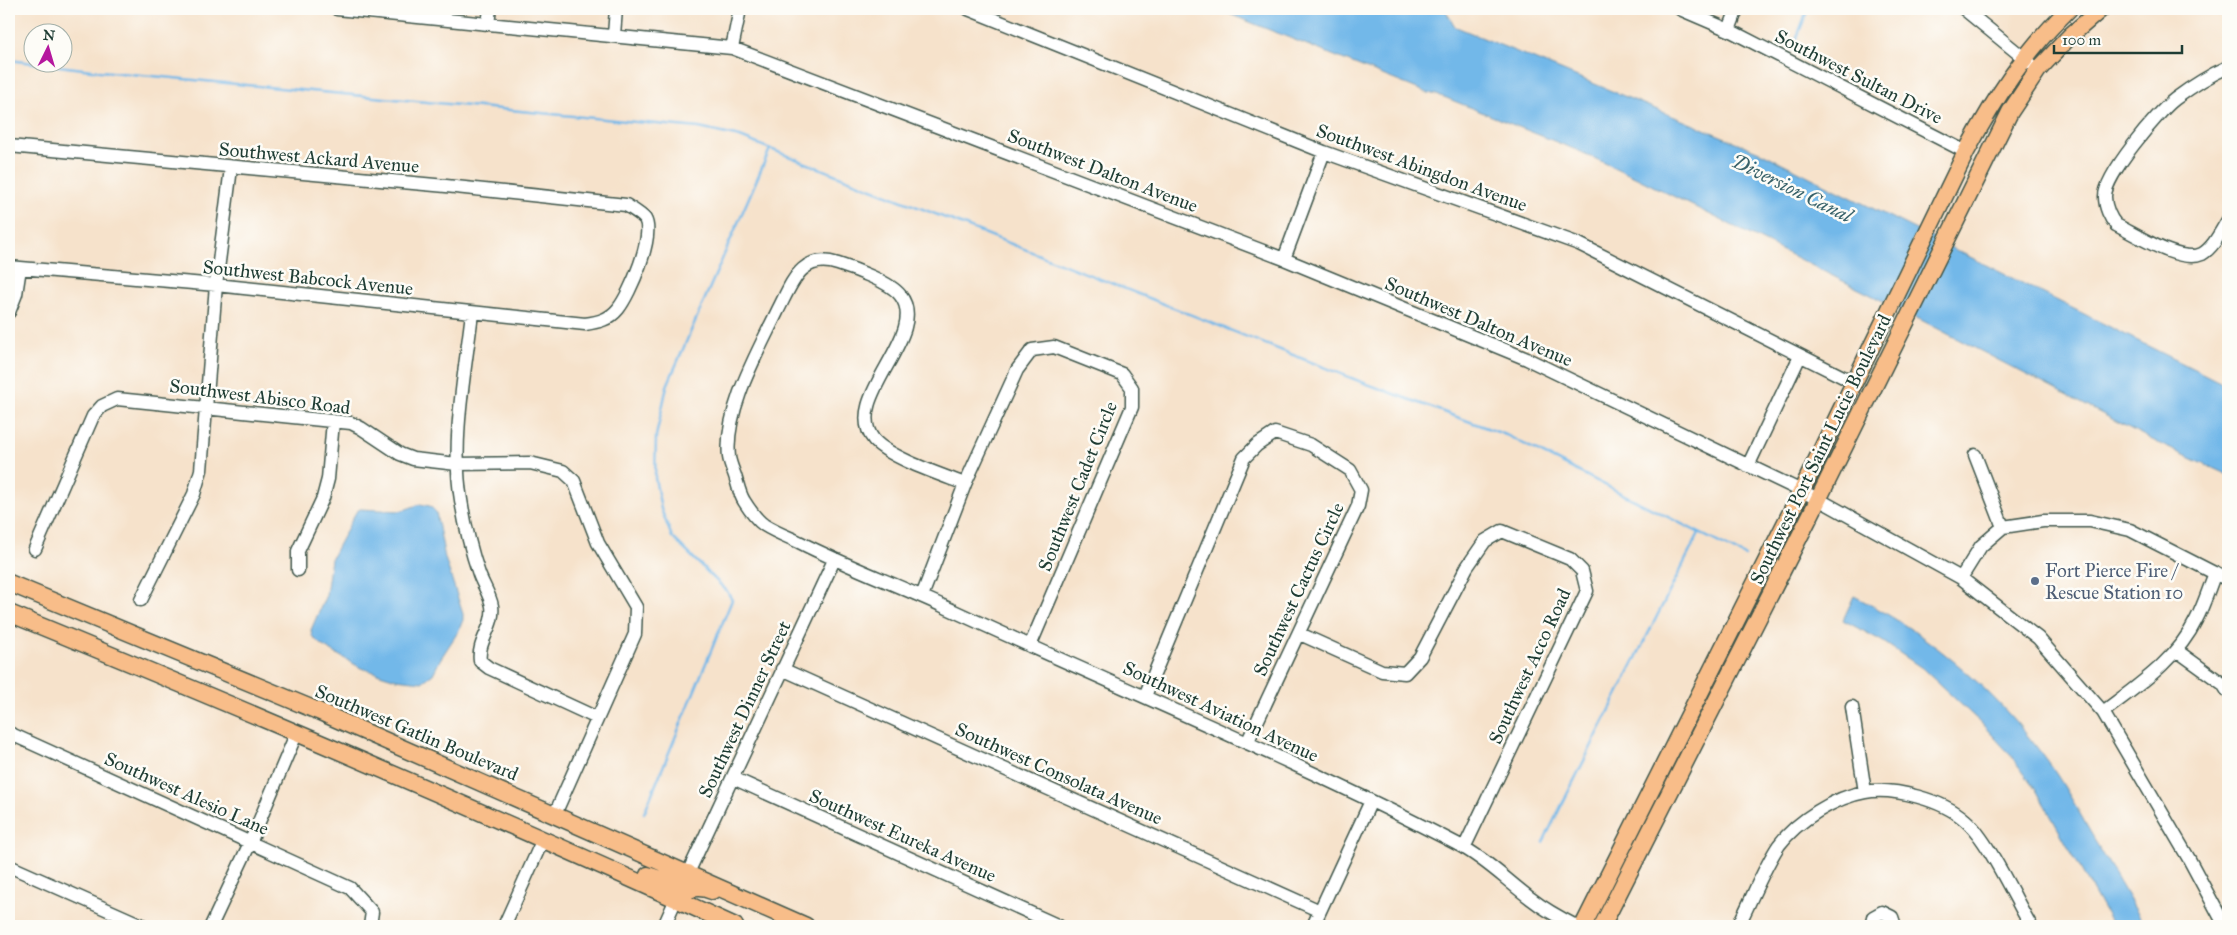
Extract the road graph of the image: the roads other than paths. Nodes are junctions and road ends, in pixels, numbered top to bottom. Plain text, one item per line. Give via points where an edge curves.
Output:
1 (337, 9) edge
2 (490, 9) edge
3 (616, 9) edge
4 (740, 9) edge
5 (968, 9) edge
6 (1680, 9) edge
7 (1737, 9) edge
8 (1964, 9) edge
9 (2069, 9) edge
10 (2101, 9) edge
11 (365, 10) edge
12 (488, 24) junction
13 (1729, 30) junction
14 (614, 35) junction
15 (732, 48) junction
16 (2024, 57) junction
17 (2228, 68) edge
18 (2038, 70) junction
19 (9, 146) edge
20 (1324, 152) junction
21 (1966, 152) junction
22 (231, 168) junction
23 (2228, 220) edge
24 (1284, 259) junction
25 (14, 268) edge
26 (216, 285) junction
27 (9, 312) edge
28 (472, 313) junction
29 (603, 322) joint
30 (1800, 356) junction
31 (1853, 382) junction
32 (206, 408) junction
33 (333, 421) junction
34 (1975, 455) dead end
35 (457, 464) junction
36 (1748, 466) junction
37 (965, 484) junction
38 (1801, 492) junction
39 (1818, 499) junction
40 (2003, 527) junction
41 (35, 549) dead end
42 (834, 560) junction
43 (298, 570) dead end
44 (2215, 573) junction
45 (1961, 578) junction
46 (2228, 580) edge
47 (9, 583) edge
48 (922, 596) junction
49 (141, 600) dead end
50 (9, 613) edge
51 (1300, 634) junction
52 (1030, 646) junction
53 (2176, 650) junction
54 (782, 669) junction
55 (2228, 692) edge
56 (1145, 696) junction
57 (1852, 707) dead end
58 (2103, 712) junction
59 (597, 718) junction
60 (297, 732) junction
61 (9, 734) edge
62 (1247, 743) junction
63 (733, 778) junction
64 (1865, 792) junction
65 (1371, 801) junction
66 (555, 814) junction
67 (543, 838) junction
68 (250, 842) junction
69 (1464, 848) junction
70 (578, 854) junction
71 (9, 866) edge
72 (688, 873) junction
73 (676, 899) junction
74 (702, 911) junction
75 (1320, 911) junction
76 (778, 913) junction
77 (144, 926) edge
78 (211, 926) edge
79 (370, 926) edge
80 (504, 926) edge
81 (664, 926) edge
82 (723, 926) edge
83 (735, 926) edge
84 (806, 926) edge
85 (1059, 926) edge
86 (1313, 926) edge
87 (1576, 926) edge
88 (1583, 926) edge
89 (1602, 926) edge
90 (1738, 926) edge
91 (1871, 926) edge
92 (1895, 926) edge
93 (2031, 926) edge
94 (2225, 926) edge

1 - 11 street, Southwest Dalton Avenue
2 - 12 street
3 - 14 street
4 - 15 street
5 - 20 street, Southwest Abingdon Avenue
6 - 13 street, Southwest Sultan Drive
7 - 13 street
8 - 16 street
9 - 16 main road, Southwest Port Saint Lucie Boulevard
10 - 18 main road, Southwest Port Saint Lucie Boulevard
11 - 12 street, Southwest Dalton Avenue
12 - 14 street, Southwest Dalton Avenue
13 - 21 street, Southwest Sultan Drive
14 - 15 street, Southwest Dalton Avenue
15 - 24 street, Southwest Dalton Avenue
16 - 18 street
16 - 21 main road, Southwest Port Saint Lucie Boulevard via 1995,98
17 - 23 street via 2174,99 2138,138 2110,179 2105,196 2110,218 2116,225 2174,254 2187,257 2202,254 2212,245
18 - 39 main road, Southwest Port Saint Lucie Boulevard via 2010,112
19 - 22 street, Southwest Ackard Avenue
20 - 24 street
20 - 30 street, Southwest Abingdon Avenue via 1579,244
21 - 31 main road, Southwest Port Saint Lucie Boulevard
22 - 26 street
22 - 29 street, Southwest Ackard Avenue via 626,205 644,218 648,243 619,309
24 - 36 street, Southwest Dalton Avenue via 1527,359
25 - 26 street, Southwest Babcock Avenue
25 - 27 street via 16,294
26 - 28 street, Southwest Babcock Avenue
26 - 32 street
28 - 29 street, Southwest Babcock Avenue via 585,324
28 - 35 street
30 - 31 street, Southwest Abingdon Avenue
30 - 36 street
31 - 38 main road, Southwest Port Saint Lucie Boulevard
32 - 33 street, Southwest Abisco Road
32 - 41 street, Southwest Abisco Road via 125,399 111,400 102,406 94,416
32 - 49 street via 201,470 194,494
33 - 35 street, Southwest Abisco Road via 362,428 400,454 414,459
33 - 43 street via 328,479 323,498 298,551
34 - 40 street
35 - 59 street via 468,536 492,604 492,620 480,647 480,661
35 - 59 street, Southwest Abisco Road via 530,463 563,472 574,481 598,542 636,607 635,634
36 - 38 street, Southwest Dalton Avenue
37 - 42 street, Southwest Aviation Avenue via 889,451 876,442 869,431 866,416 870,402 904,329 904,299 894,289 839,264 812,262 798,273 758,352 730,421 729,459 742,500 762,524
37 - 48 street, Southwest Cadet Circle
37 - 52 street, Southwest Cadet Circle via 1018,370 1032,350 1054,347 1122,374 1132,388 1132,406
38 - 39 street, Southwest Dalton Avenue
38 - 88 main road, Southwest Port Saint Lucie Boulevard
39 - 45 street, Southwest Dalton Avenue
39 - 89 main road, Southwest Port Saint Lucie Boulevard
40 - 44 street via 2043,520 2090,521 2130,530
40 - 45 street via 1981,546
42 - 48 street, Southwest Aviation Avenue
42 - 54 street, Southwest Dinner Street
44 - 46 street
44 - 53 street via 2196,621
45 - 58 street, Southwest Dalton Avenue via 2038,638
47 - 66 main road, Southwest Gatlin Boulevard via 318,710
48 - 52 street, Southwest Aviation Avenue
50 - 60 main road
51 - 56 street, Southwest Cactus Circle via 1358,506 1361,490 1350,470 1311,445 1276,433 1244,458
51 - 62 street, Southwest Cactus Circle
51 - 69 street, Southwest Acco Road via 1382,671 1405,673 1420,657 1467,567 1485,541 1502,531 1570,559 1582,571 1587,591
52 - 56 street, Southwest Aviation Avenue
53 - 55 street via 2223,684
53 - 58 street via 2144,681
54 - 63 street, Southwest Dinner Street
54 - 75 street, Southwest Consolata Avenue
56 - 62 street, Southwest Aviation Avenue
57 - 64 street
58 - 94 street, Southwest Dalton Avenue
59 - 66 street
60 - 67 main road
60 - 68 street
61 - 68 street, Southwest Alesio Lane
62 - 65 street, Southwest Aviation Avenue
63 - 72 street, Southwest Dinner Street
63 - 85 street, Southwest Eureka Avenue
64 - 90 street via 1807,817 1780,845
64 - 93 street via 1902,793 1932,801 1966,820 1987,848
65 - 69 street, Southwest Aviation Avenue
65 - 75 street
66 - 72 main road, Southwest Gatlin Boulevard
67 - 70 main road
67 - 80 street
68 - 78 street
68 - 79 street, Southwest Alesio Lane via 350,888 372,912
69 - 87 street, Southwest Aviation Avenue via 1484,860 1532,900
70 - 72 main road via 609,857 667,883 677,882
70 - 73 main road
71 - 77 street
72 - 76 main road, Southwest Gatlin Boulevard
73 - 74 main road
73 - 76 main road via 690,889 702,887 760,912
73 - 81 street
74 - 82 main road
74 - 83 main road
75 - 86 street
76 - 84 main road, Southwest Gatlin Boulevard
91 - 92 street via 1873,917 1882,912 1892,917

